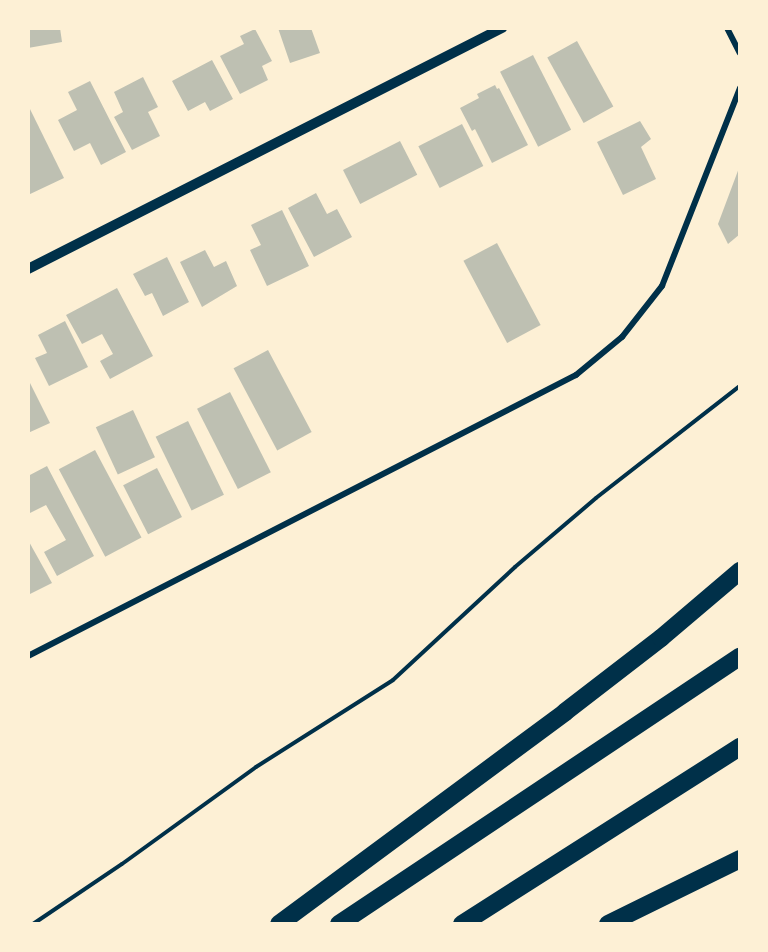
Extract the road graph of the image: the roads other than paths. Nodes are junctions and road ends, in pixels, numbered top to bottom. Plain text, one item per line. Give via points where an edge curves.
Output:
1 (502, 28) edge
2 (727, 28) edge
3 (740, 53) edge
4 (740, 88) edge
5 (28, 269) edge
6 (740, 571) edge
7 (28, 656) edge
8 (740, 657) edge
9 (740, 747) edge
10 (740, 859) edge
11 (279, 924) edge
12 (339, 924) edge
13 (462, 924) edge
14 (608, 924) edge

1 - 5 street
2 - 3 street
4 - 7 street via 662,286 622,337 576,375
6 - 11 highway via 574,705
8 - 12 highway
9 - 13 highway
10 - 14 highway

